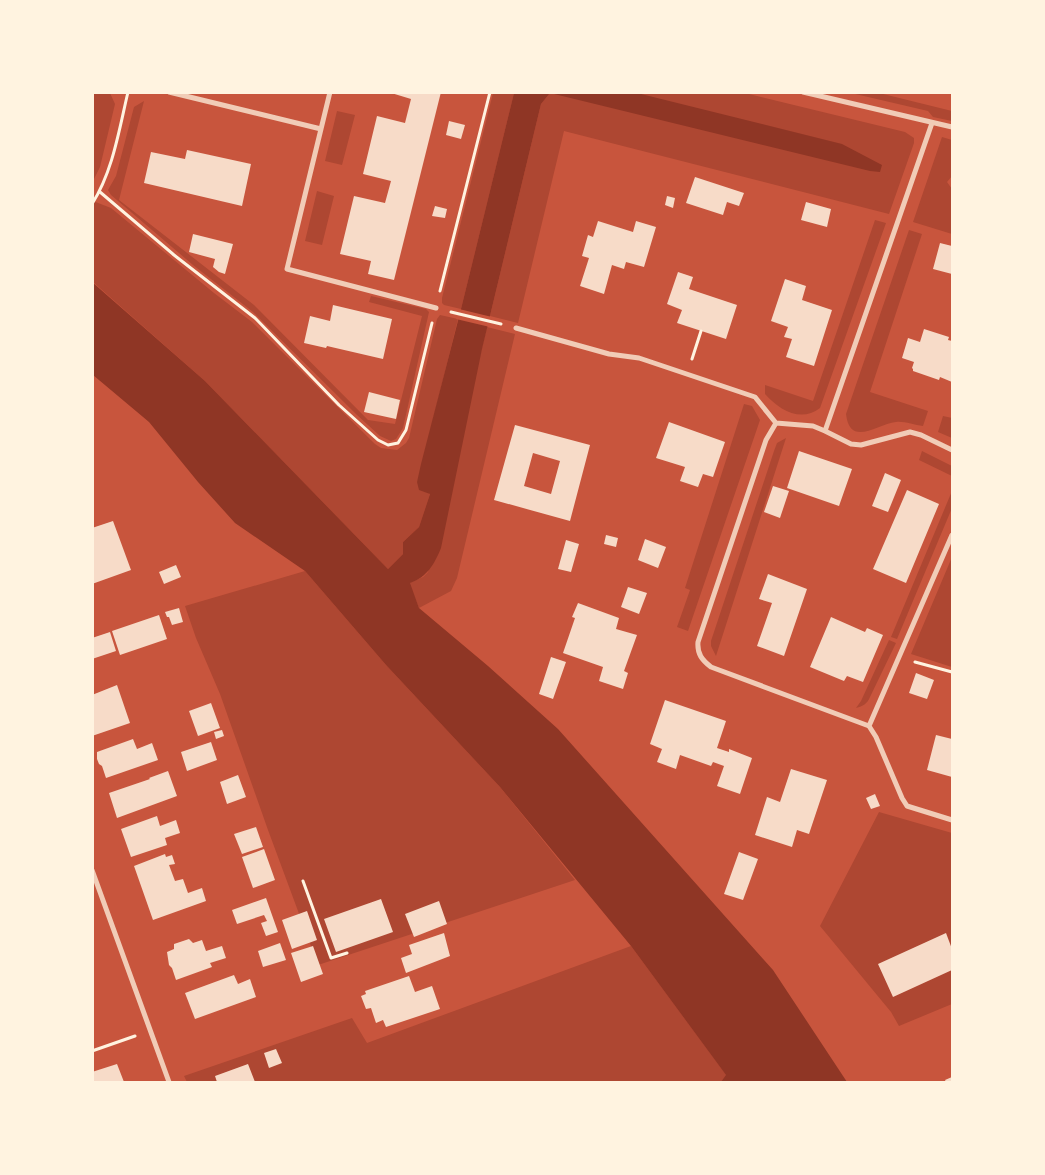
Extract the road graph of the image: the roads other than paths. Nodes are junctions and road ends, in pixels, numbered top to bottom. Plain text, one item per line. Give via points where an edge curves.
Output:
1 (169, 92) edge
2 (330, 92) edge
3 (803, 92) edge
4 (932, 123) junction
5 (952, 127) edge
6 (321, 129) junction
7 (436, 308) dead end
8 (516, 328) road end
9 (776, 422) junction
10 (825, 431) junction
11 (952, 450) edge
12 (952, 535) edge
13 (869, 726) junction
14 (952, 820) edge
15 (92, 870) edge
16 (169, 1082) edge

1 - 6 street
2 - 6 street
3 - 4 street
4 - 5 street
4 - 10 street
6 - 7 street via 287,269
8 - 9 street via 609,354 639,358 755,397
9 - 10 street via 813,426
9 - 13 street via 766,440 697,650 711,667
10 - 11 street via 851,444 861,445 910,432
12 - 13 street
13 - 14 street via 907,806
15 - 16 street

